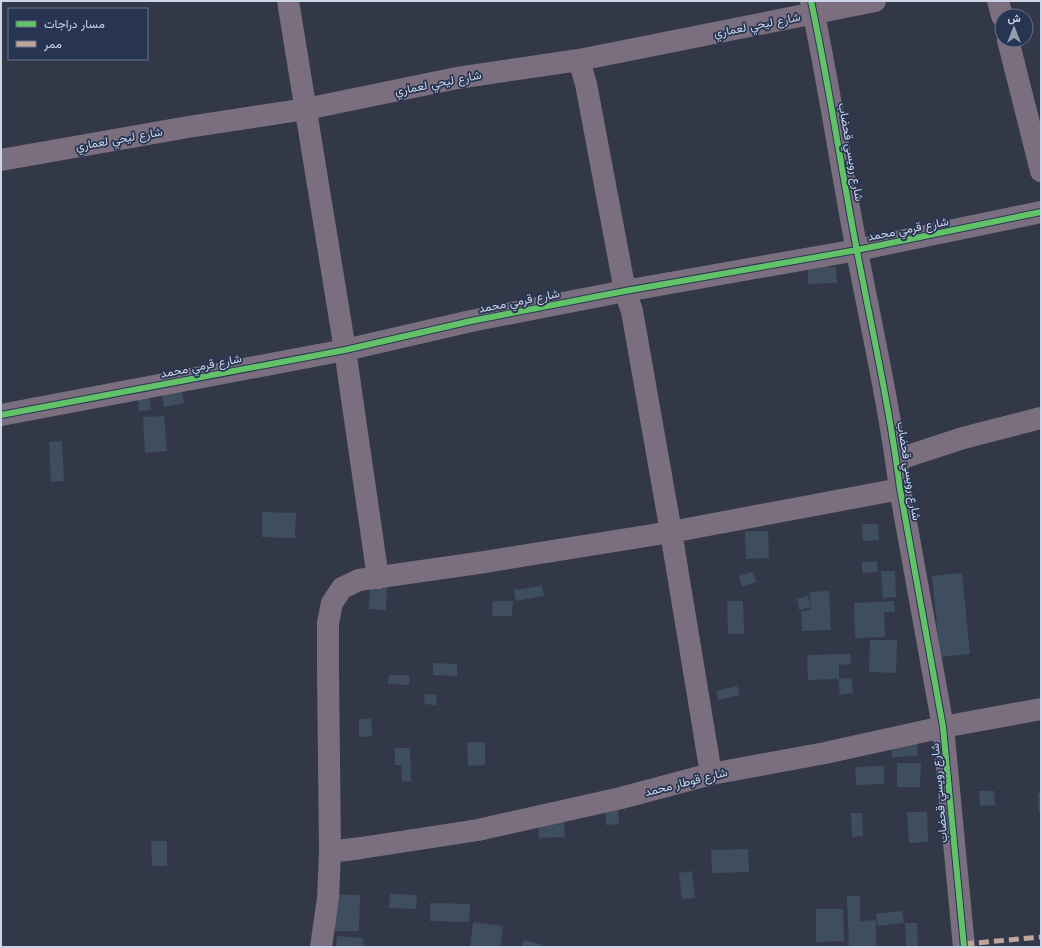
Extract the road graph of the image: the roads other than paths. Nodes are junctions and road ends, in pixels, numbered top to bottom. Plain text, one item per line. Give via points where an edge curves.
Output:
1 (288, 1) edge
2 (875, 1) edge
3 (812, 7) edge
4 (1010, 48) edge
5 (579, 60) junction
6 (306, 109) junction
7 (1, 160) edge
8 (1041, 171) edge
9 (1041, 212) edge
10 (857, 250) junction
11 (625, 291) junction
12 (345, 350) junction
13 (1, 415) edge
14 (1041, 418) edge
15 (896, 460) junction
16 (900, 489) junction
17 (671, 532) junction
18 (378, 578) junction
19 (1041, 709) edge
20 (943, 727) junction
21 (711, 774) junction
22 (330, 852) junction
23 (321, 947) edge
24 (964, 947) edge

1 - 6 street
2 - 3 street, شارع ليحي لعماري
3 - 5 street, شارع ليحي لعماري
3 - 10 street, شارع رويسي قحضاب
4 - 8 street
5 - 6 street, شارع ليحي لعماري via 457,78
5 - 11 street via 586,84
6 - 7 street, شارع ليحي لعماري
6 - 12 street
9 - 10 street, شارع قرمي محمد
10 - 11 street, شارع قرمي محمد
10 - 15 street, شارع رويسي قحضاب
11 - 12 street, شارع قرمي محمد via 471,321
11 - 17 street via 632,311
12 - 13 street, شارع قرمي محمد
12 - 18 street
14 - 15 street via 963,438
15 - 16 street, شارع رويسي قحضاب
16 - 17 street
16 - 20 street, شارع رويسي قحضاب
17 - 18 street
17 - 21 street
18 - 22 street via 360,580 342,588 332,603 328,623
19 - 20 street, شارع قوطار محمد
20 - 21 street, شارع قوطار محمد via 825,753
20 - 24 street, شارع رويسي قحضاب
21 - 22 street, شارع قوطار محمد via 621,798 478,830
22 - 23 street via 328,898

